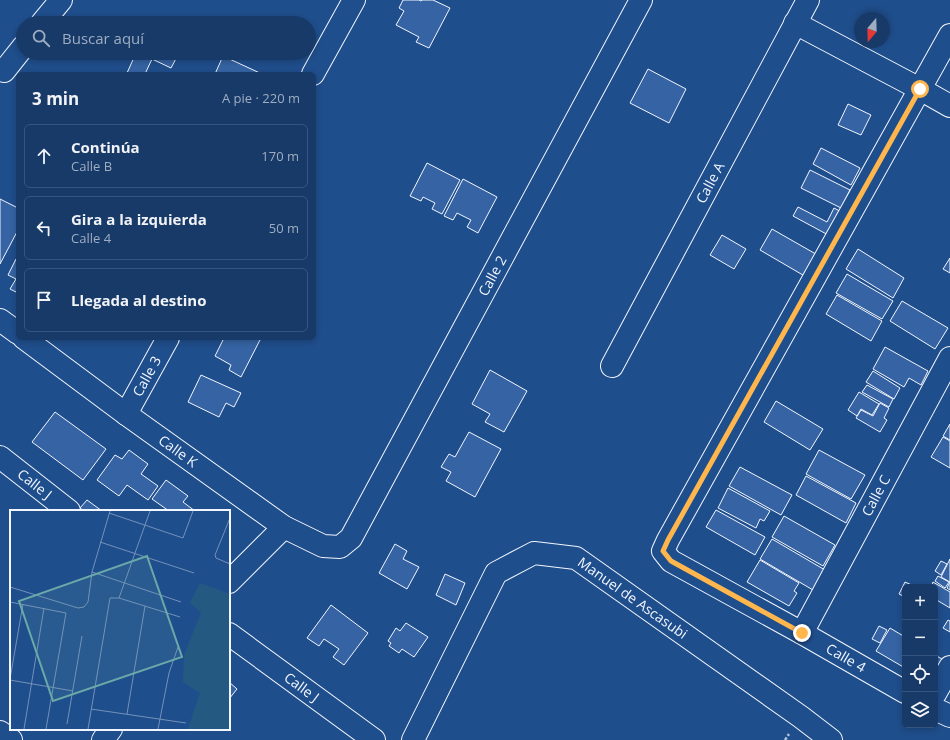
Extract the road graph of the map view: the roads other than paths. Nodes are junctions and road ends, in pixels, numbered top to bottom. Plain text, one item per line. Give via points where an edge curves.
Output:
1 (61, 0) edge
2 (354, 0) edge
3 (641, 0) edge
4 (808, 0) edge
5 (48, 16) edge
6 (795, 23) junction
7 (950, 35) edge
8 (16, 56) edge
9 (4, 71) dead end
10 (314, 72) edge
11 (920, 89) junction
12 (950, 106) edge
13 (0, 320) edge
14 (16, 332) edge
15 (27, 340) edge
16 (167, 340) edge
17 (950, 358) edge
18 (612, 366) dead end
19 (126, 414) junction
20 (0, 457) edge
21 (68, 510) edge
22 (284, 527) junction
23 (340, 547) joint
24 (230, 581) edge
25 (802, 633) junction
26 (230, 635) edge
27 (950, 667) edge
28 (902, 690) edge
29 (936, 692) edge
30 (938, 710) edge
31 (950, 716) edge
32 (110, 730) edge
33 (0, 732) edge
34 (11, 740) edge
35 (103, 740) edge
36 (374, 740) edge
37 (413, 740) edge
38 (832, 740) edge

1 - 5 street
2 - 10 street
3 - 23 street, Calle 2 via 351,538
4 - 6 street, Calle A
6 - 11 street
6 - 18 street, Calle A
7 - 11 street
8 - 9 street
11 - 12 street
11 - 25 street, Calle 4 via 663,551 671,561
13 - 14 street
15 - 19 street, Calle K
16 - 19 street, Calle 3
17 - 25 street, Calle C
19 - 22 street, Calle K
20 - 21 street, Calle J
22 - 23 street, Calle K via 323,546
22 - 24 street
25 - 28 street, Calle 4
26 - 36 street, Calle J
27 - 29 street
30 - 31 street
32 - 35 street
33 - 34 street
37 - 38 street, Manuel de Ascasubi via 496,573 534,553 576,558

